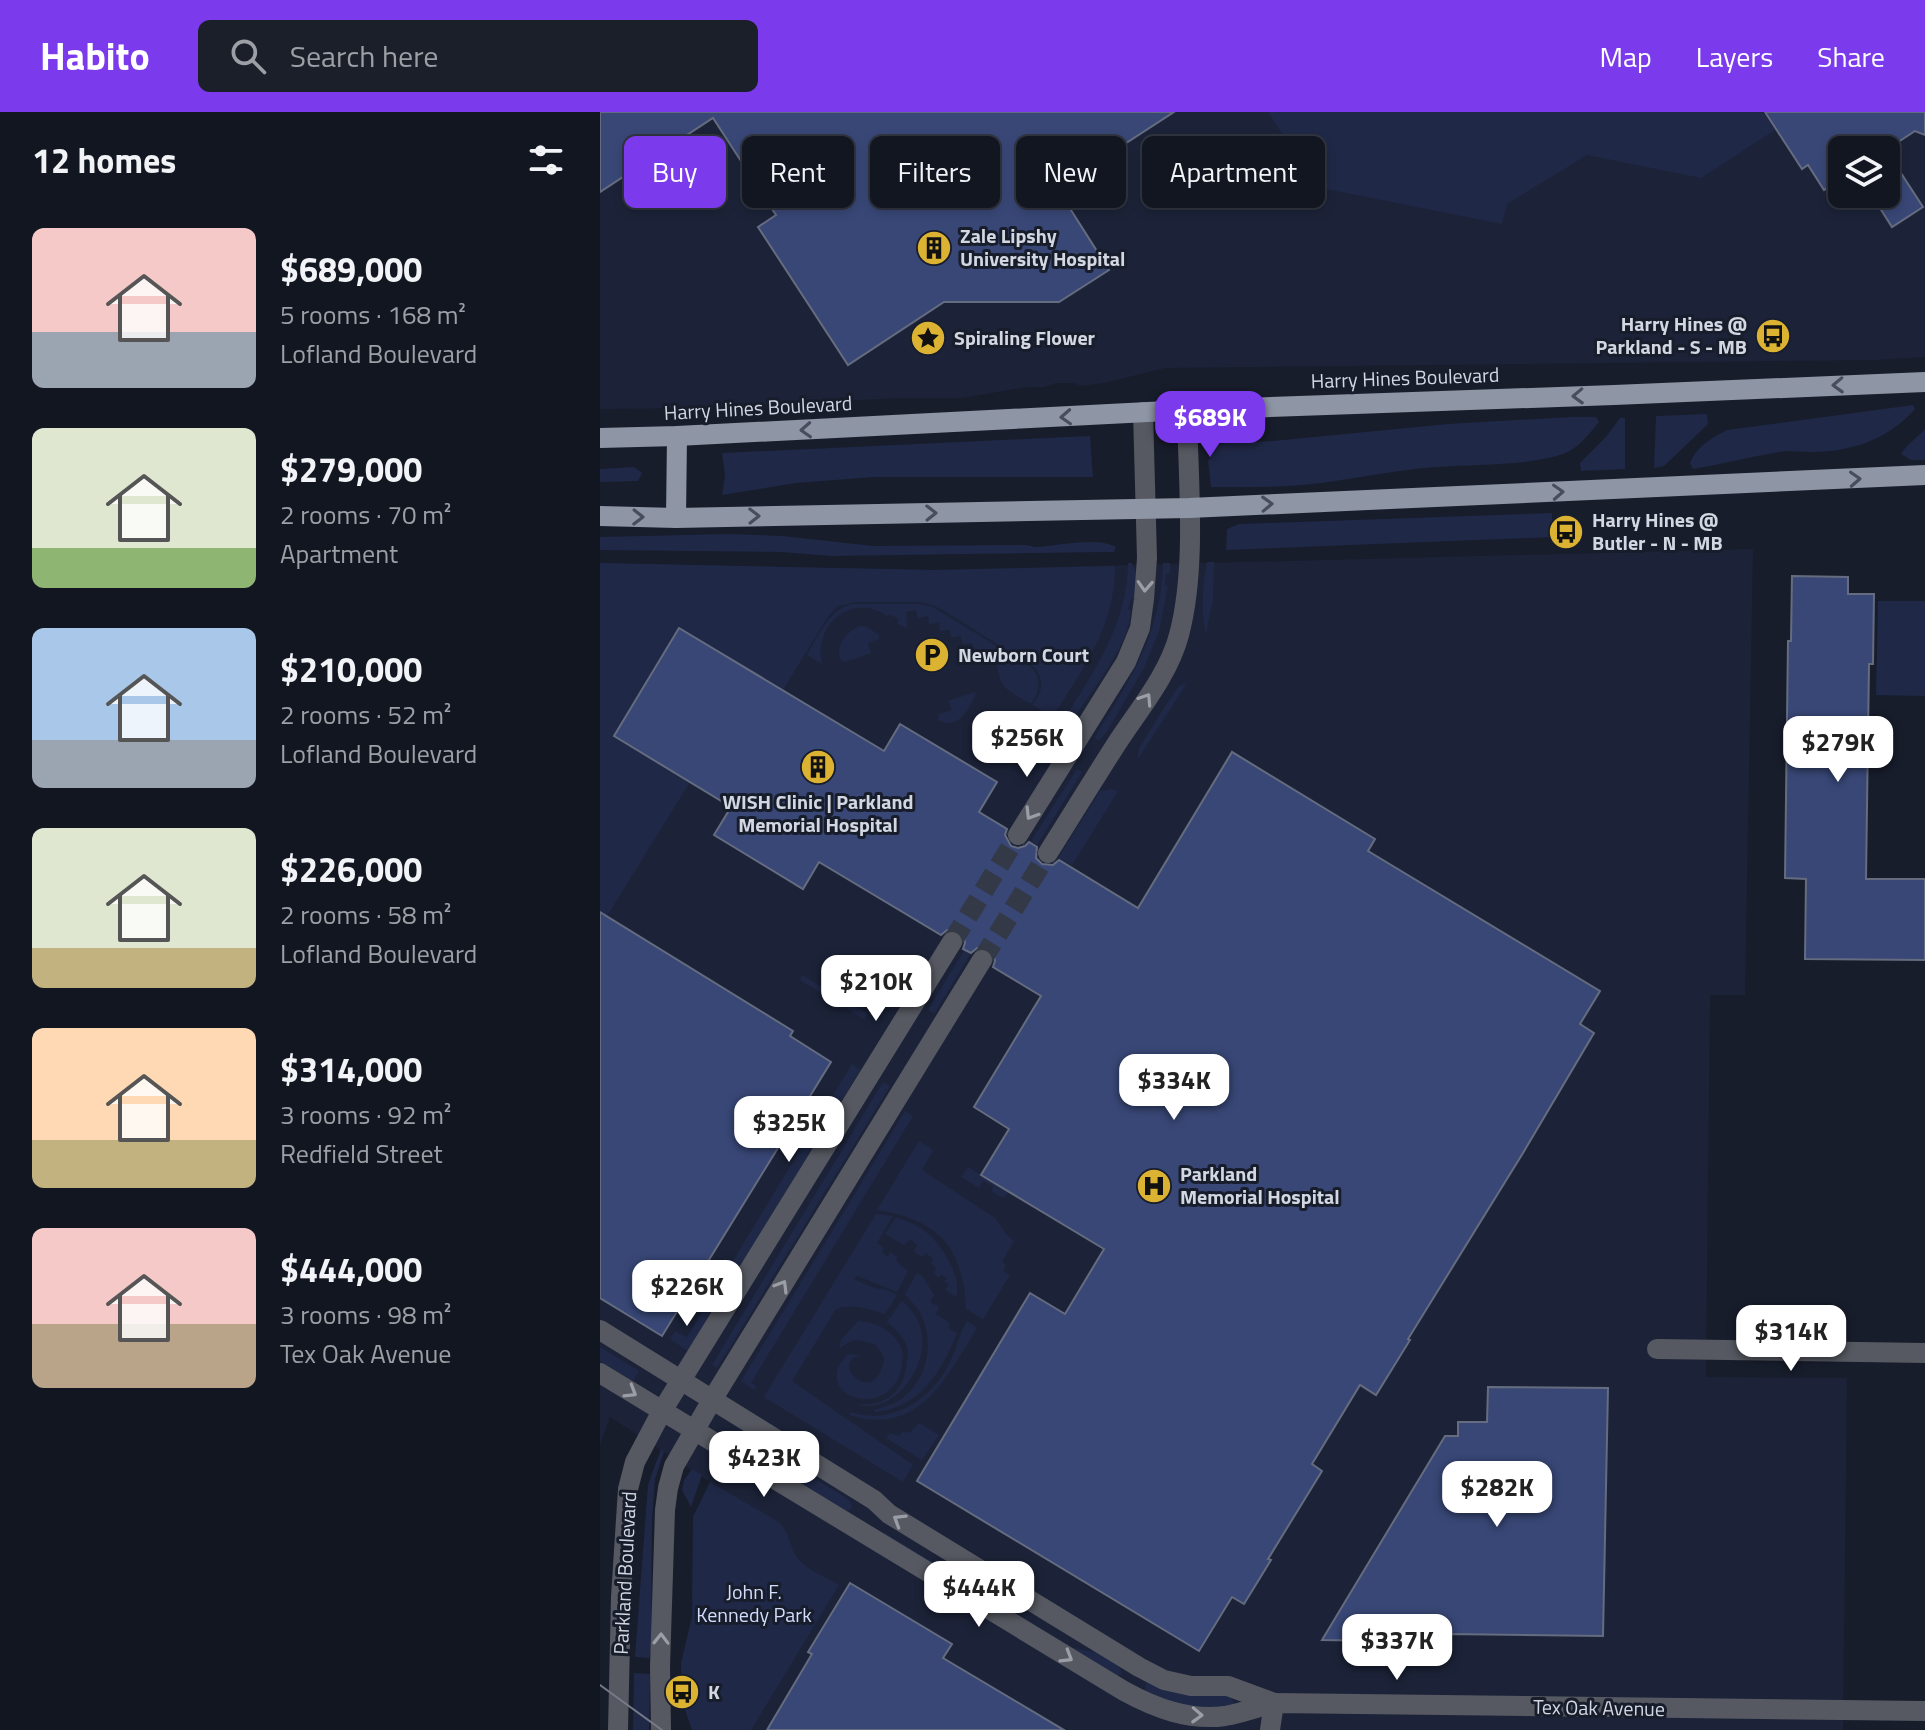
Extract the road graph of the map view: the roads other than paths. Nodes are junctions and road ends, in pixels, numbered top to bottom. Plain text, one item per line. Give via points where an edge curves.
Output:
1 (1925, 382) edge
2 (1187, 410) junction
3 (1143, 412) junction
4 (677, 436) junction
5 (600, 438) edge
6 (1925, 475) edge
7 (1189, 508) junction
8 (1145, 509) junction
9 (600, 516) edge
10 (676, 518) junction
11 (1073, 746) junction
12 (1103, 764) junction
13 (1018, 835) tunnel mouth
14 (1048, 853) tunnel mouth
15 (952, 942) tunnel mouth
16 (982, 960) tunnel mouth
17 (600, 1330) edge
18 (1657, 1349) dead end
19 (1925, 1353) edge
20 (600, 1373) edge
21 (680, 1380) junction
22 (712, 1400) junction
23 (662, 1411) junction
24 (694, 1430) junction
25 (1274, 1703) junction
26 (1925, 1711) edge
27 (618, 1730) edge
28 (661, 1730) edge
29 (1270, 1730) edge

1 -> 2 main road, Harry Hines Boulevard
2 - 3 main road, Harry Hines Boulevard
2 - 7 street
3 -> 4 main road, Harry Hines Boulevard
3 - 8 street
4 - 5 main road, Harry Hines Boulevard
4 - 10 main road
7 -> 6 main road
7 - 8 main road
12 -> 7 street via 1157,683 1179,635 1189,569
10 -> 8 main road
8 -> 11 street via 1147,558 1140,628 1126,662
9 -> 10 main road
11 - 12 street
11 -> 13 street
12 - 14 street
15 - 21 street, Parkland Boulevard
22 -> 16 street, Parkland Boulevard
17 - 21 street, Tex Oak Avenue
18 - 19 street
20 -> 23 street, Tex Oak Avenue
21 - 22 street, Tex Oak Avenue
21 - 23 street, Parkland Boulevard
22 - 24 street, Parkland Boulevard
25 -> 22 street, Tex Oak Avenue via 1228,1686 1164,1680
23 - 24 street, Tex Oak Avenue
23 - 27 street, Parkland Boulevard via 635,1462 628,1489
24 -> 25 street, Tex Oak Avenue via 1151,1706 1184,1715 1224,1716
28 -> 24 street, Parkland Boulevard via 665,1510 674,1466
25 - 26 street, Tex Oak Avenue
25 - 29 street

